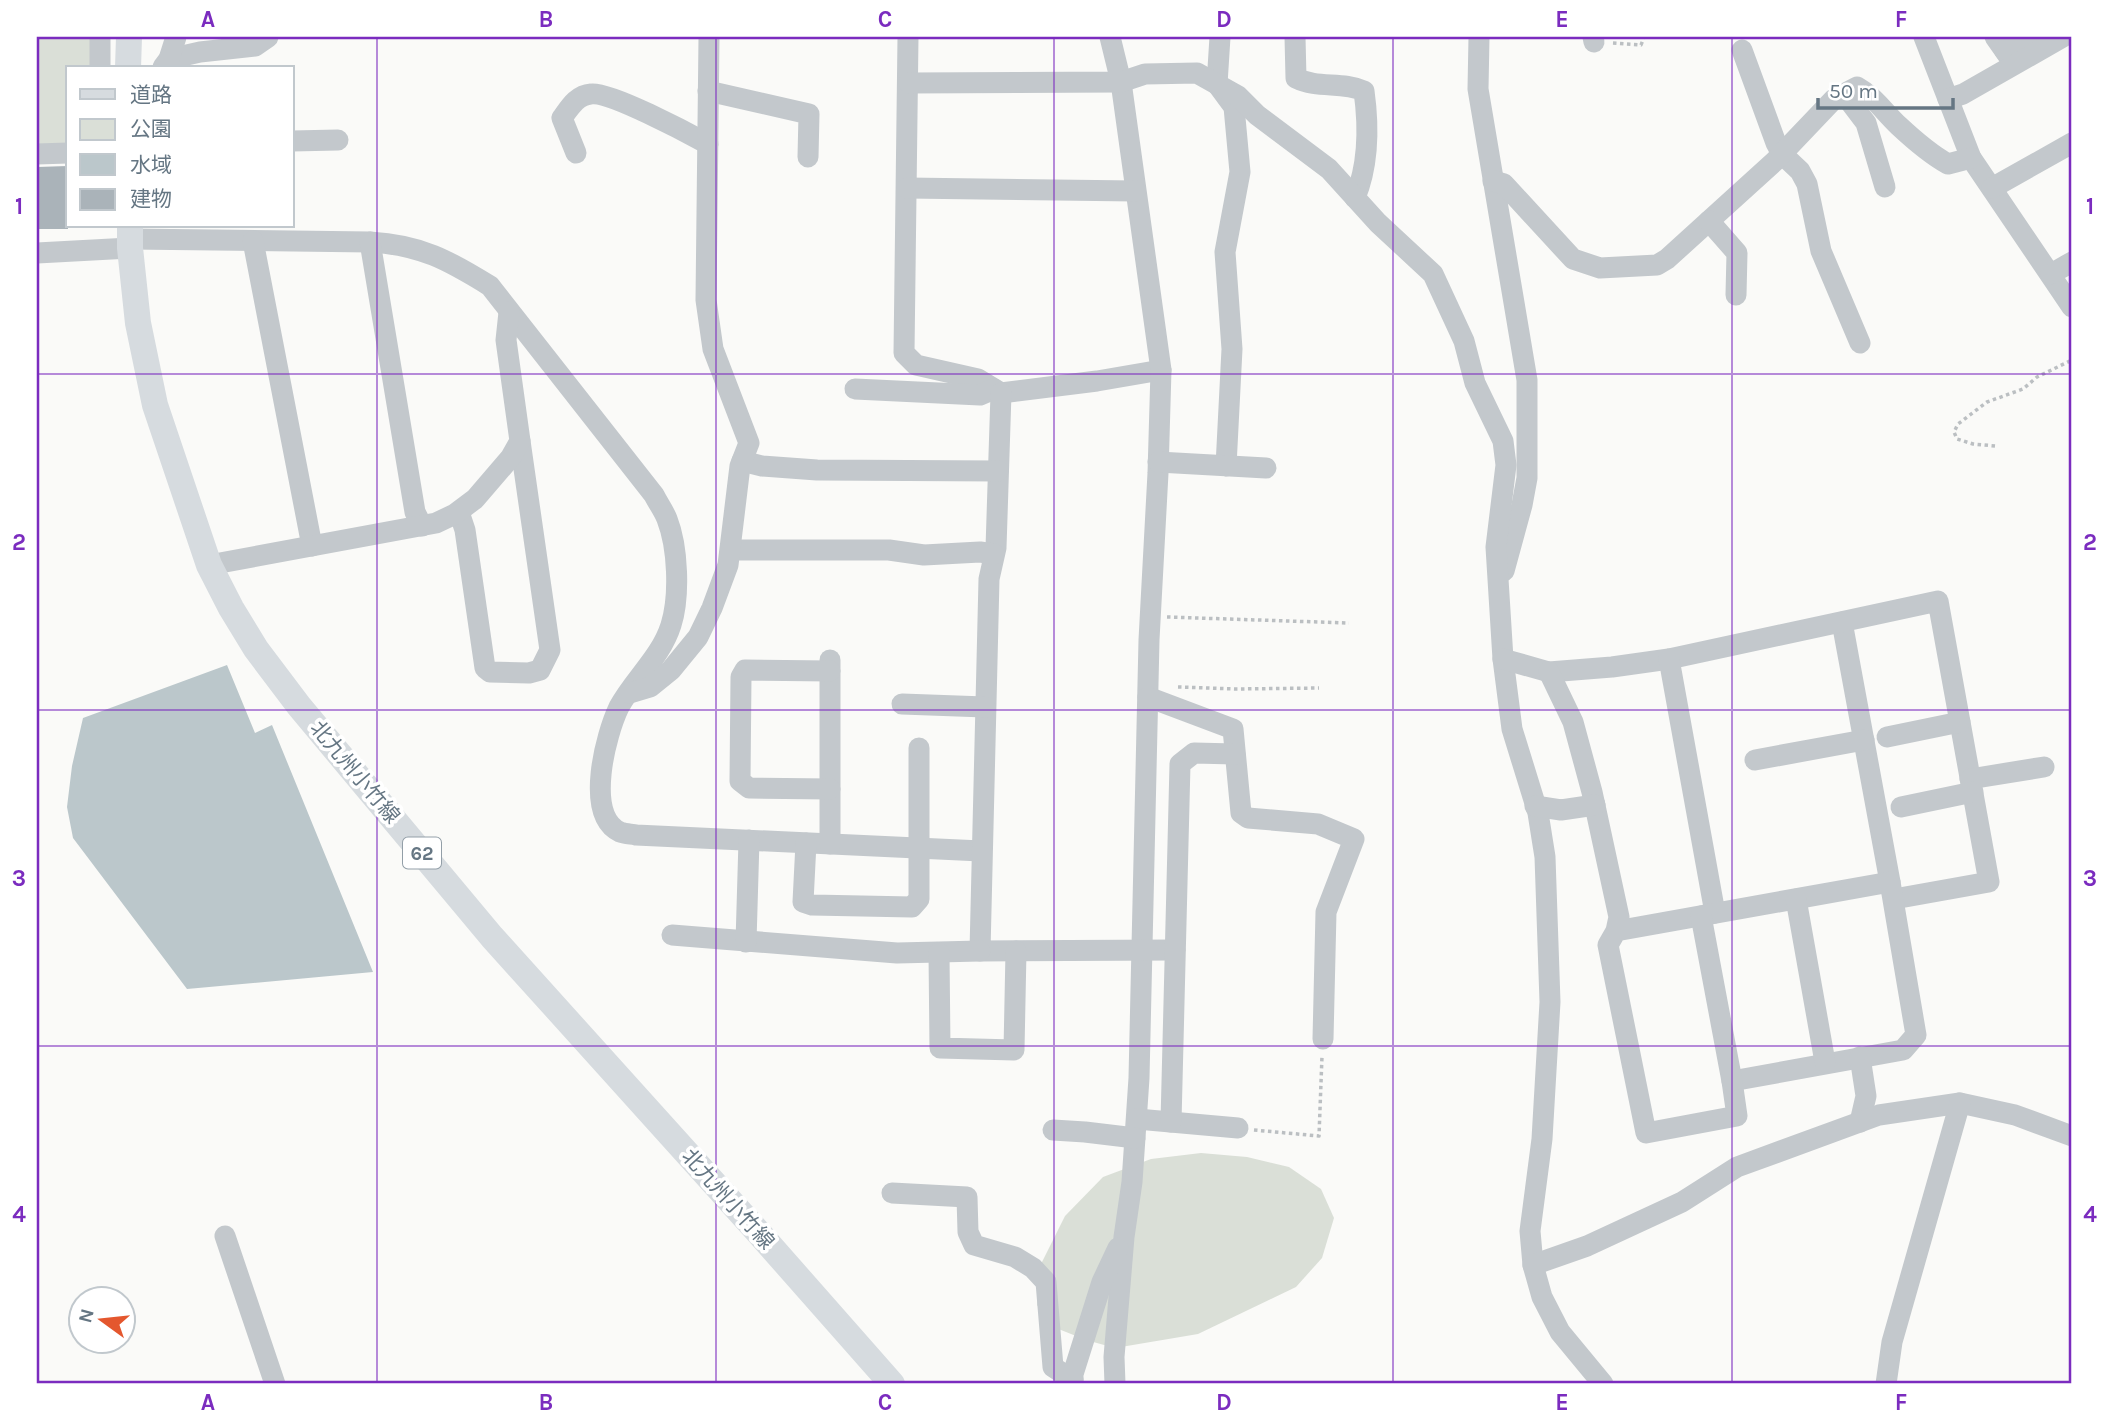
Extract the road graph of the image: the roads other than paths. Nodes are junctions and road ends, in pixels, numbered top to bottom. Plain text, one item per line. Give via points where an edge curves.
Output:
1 (100, 37) edge
2 (129, 37) edge
3 (176, 37) edge
4 (268, 37) edge
5 (709, 37) edge
6 (908, 37) edge
7 (1110, 37) edge
8 (1220, 37) edge
9 (1295, 37) edge
10 (1479, 37) edge
11 (1924, 37) edge
12 (2031, 37) edge
13 (2063, 37) edge
14 (1742, 50) dead end
15 (2005, 51) edge
16 (165, 64) edge
17 (100, 66) edge
18 (128, 66) edge
19 (1121, 82) junction
20 (909, 83) junction
21 (1217, 84) junction
22 (708, 91) junction
23 (1844, 94) junction
24 (1948, 99) junction
25 (338, 140) dead end
26 (294, 141) edge
27 (708, 144) junction
28 (2072, 144) edge
29 (37, 153) edge
30 (66, 153) edge
31 (576, 153) dead end
32 (1782, 154) junction
33 (808, 157) dead end
34 (1970, 158) junction
35 (1493, 181) junction
36 (1885, 187) dead end
37 (907, 188) junction
38 (1992, 188) junction
39 (1135, 191) junction
40 (1355, 198) junction
41 (1709, 221) junction
42 (130, 238) edge
43 (253, 241) junction
44 (370, 242) junction
45 (37, 253) edge
46 (2072, 262) edge
47 (2051, 274) junction
48 (1737, 295) dead end
49 (2072, 307) edge
50 (509, 312) junction
51 (1860, 343) dead end
52 (1160, 370) junction
53 (855, 389) dead end
54 (998, 391) junction
55 (520, 440) junction
56 (742, 461) junction
57 (1158, 462) junction
58 (1226, 466) junction
59 (1266, 468) dead end
60 (998, 471) junction
61 (458, 512) junction
62 (422, 526) junction
63 (312, 546) junction
64 (731, 550) junction
65 (995, 554) junction
66 (209, 565) junction
67 (1499, 586) junction
68 (1842, 622) junction
69 (1503, 659) junction
70 (1669, 659) junction
71 (1549, 672) junction
72 (1148, 691) junction
73 (630, 693) junction
74 (902, 704) dead end
75 (985, 707) junction
76 (1960, 722) junction
77 (1887, 737) dead end
78 (1864, 740) junction
79 (919, 748) dead end
80 (1235, 754) junction
81 (1755, 760) dead end
82 (2044, 767) dead end
83 (1972, 785) junction
84 (830, 789) junction
85 (1595, 805) junction
86 (1535, 806) junction
87 (1901, 807) dead end
88 (749, 840) junction
89 (806, 843) junction
90 (830, 844) junction
91 (918, 848) junction
92 (981, 851) junction
93 (1892, 890) junction
94 (1796, 899) junction
95 (1708, 915) junction
96 (1616, 931) junction
97 (672, 935) dead end
98 (746, 942) junction
99 (1142, 949) junction
100 (1175, 950) junction
101 (980, 951) junction
102 (1016, 951) junction
103 (939, 953) junction
104 (1323, 1039) road end
105 (1860, 1057) junction
106 (1825, 1062) junction
107 (1731, 1081) junction
108 (1960, 1102) junction
109 (1171, 1122) junction
110 (1860, 1122) junction
111 (1136, 1128) junction
112 (1238, 1128) road end
113 (1053, 1130) dead end
114 (2072, 1136) edge
115 (892, 1193) dead end
116 (225, 1236) dead end
117 (1124, 1237) junction
118 (1533, 1265) junction
119 (884, 1382) edge
120 (1073, 1382) edge
121 (275, 1384) edge
122 (1115, 1384) edge
123 (1603, 1384) edge
124 (1886, 1384) edge

1 - 17 street
2 - 18 main road
3 - 16 street
4 - 16 street via 255,46 200,52
5 - 22 street
6 - 20 street
7 - 19 street
8 - 21 street
9 - 40 street via 1296,78 1319,86 1354,86 1364,91 1366,164
10 - 35 street via 1478,89
11 - 24 street
12 - 15 street
13 - 15 street
14 - 32 street
15 - 24 street via 1963,94
19 - 20 street
19 - 21 street via 1145,74 1197,73
19 - 39 street
20 - 37 street
21 - 40 street via 1329,170
21 - 58 street via 1234,107 1240,172 1225,252 1232,349
22 - 27 street
22 - 33 street via 809,114
23 - 32 street via 1833,99
23 - 34 street via 1857,87 1872,96 1899,125 1948,164
23 - 36 street via 1866,122
24 - 34 street
25 - 26 street
27 - 31 street via 631,106 593,93 577,99 562,118
27 - 56 street via 706,300 713,349 749,443
28 - 38 street
29 - 30 street
32 - 41 street
32 - 51 street via 1807,184 1821,251
34 - 38 street
35 - 41 street via 1504,184 1573,259 1600,268 1657,265
35 - 67 street via 1527,380 1527,478
37 - 39 street
37 - 54 street via 904,353 916,365 978,379
38 - 47 street
39 - 52 street
40 - 67 street via 1433,274 1503,441 1506,465 1496,547
41 - 48 street via 1737,253
42 - 43 street
42 - 45 street
42 - 66 main road, 北九州小竹線 / 62 via 138,323 155,405
43 - 44 street
43 - 63 street
44 - 50 street via 409,246 462,269 490,286
44 - 62 street via 415,512
46 - 47 street
47 - 49 street
50 - 55 street via 506,340
50 - 73 street via 654,495 667,519 676,564 671,625
52 - 54 street
52 - 57 street
53 - 54 street via 980,395
54 - 60 street
55 - 61 street via 497,475
55 - 61 street via 550,650 540,670 491,672 485,668 465,530
56 - 60 street via 817,470
56 - 64 street
57 - 58 street
57 - 72 street
58 - 59 street
60 - 65 street
61 - 62 street
62 - 63 street
63 - 66 street
64 - 65 street
64 - 73 street via 698,637 671,670 650,687
65 - 75 street via 989,579
66 - 119 main road, 北九州小竹線 / 62 via 256,649 299,706 492,937 758,1231
67 - 69 street
68 - 70 street
68 - 76 street via 1938,601
68 - 78 street
69 - 71 street
69 - 86 street via 1512,729
70 - 71 street
70 - 95 street
71 - 85 street via 1573,722
72 - 80 street via 1233,729
72 - 99 street
73 - 88 street via 609,729 603,759 600,797 610,823 620,832 636,835
74 - 75 street
75 - 92 street
76 - 77 street
76 - 83 street
78 - 81 street
78 - 93 street
79 - 91 street
80 - 100 street via 1194,753 1180,764
80 - 104 street via 1241,813 1248,818 1318,824 1354,839 1326,912
82 - 83 street
83 - 87 street
83 - 93 street via 1989,883
84 - 84 street via 830,665 745,670 741,677 740,781 749,788
84 - 90 street
85 - 86 street via 1561,810
85 - 96 street via 1619,917
86 - 118 street via 1545,857 1550,1002 1542,1139 1530,1231
88 - 89 street
88 - 98 street
89 - 90 street
89 - 91 street via 803,902 812,905 912,907 919,899
90 - 91 street
91 - 92 street
92 - 101 street
93 - 94 street
93 - 105 street via 1916,1035 1903,1050
94 - 95 street
94 - 106 street
95 - 96 street
95 - 107 street
96 - 107 street via 1608,945 1646,1133 1737,1116
97 - 98 street
98 - 103 street
99 - 100 street
99 - 102 street
99 - 111 street
100 - 109 street
101 - 102 street
101 - 103 street
102 - 103 street via 1014,1050 940,1048
105 - 106 street
105 - 110 street via 1866,1096
106 - 107 street
108 - 110 street
108 - 114 street via 2015,1115
108 - 124 street via 1892,1342
109 - 111 street
109 - 112 street
110 - 118 street via 1737,1167 1682,1202 1587,1246
111 - 113 street
111 - 117 street
115 - 120 street via 967,1198 968,1232 974,1245 1015,1257 1046,1282 1053,1367
116 - 121 street
117 - 120 street via 1102,1282
117 - 122 street
118 - 123 street via 1542,1297 1560,1332

